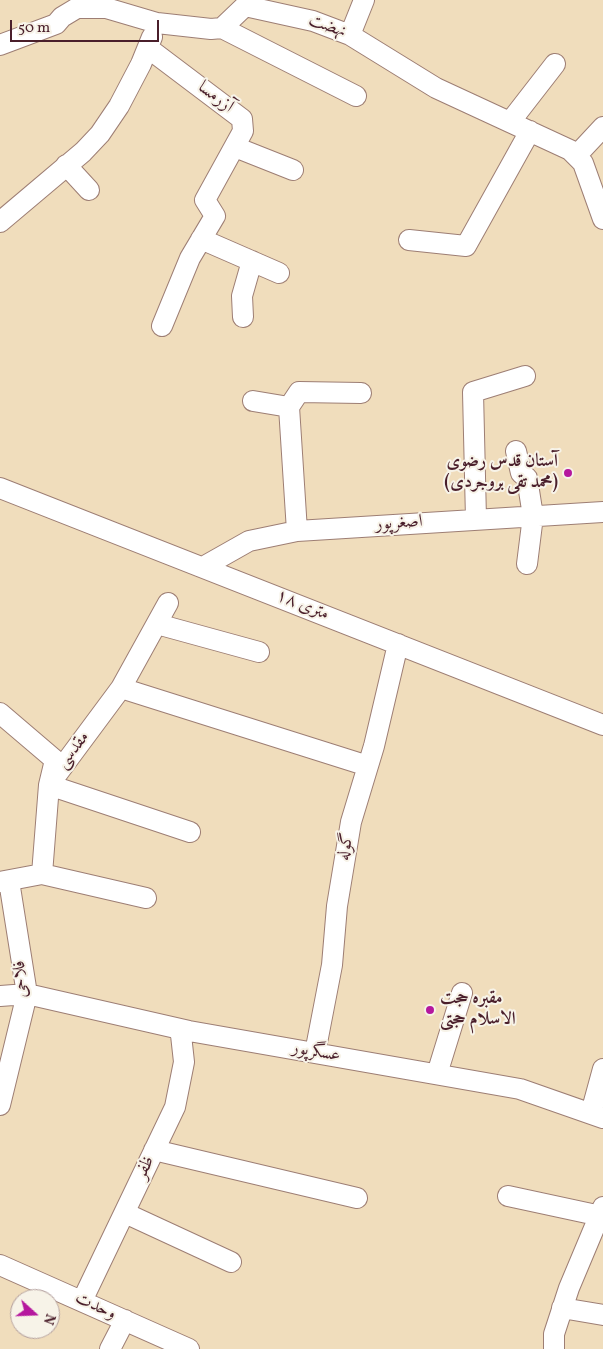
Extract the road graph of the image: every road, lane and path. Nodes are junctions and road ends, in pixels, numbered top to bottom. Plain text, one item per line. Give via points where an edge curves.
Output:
1 (57, 0) edge
2 (364, 0) edge
3 (245, 3) edge
4 (107, 4) edge
5 (157, 23) junction
6 (56, 24) junction
7 (222, 28) junction
8 (350, 35) junction
9 (0, 45) edge
10 (148, 48) junction
11 (555, 64) dead end
12 (356, 96) dead end
13 (510, 122) junction
14 (603, 127) edge
15 (530, 131) junction
16 (235, 147) junction
17 (576, 156) junction
18 (66, 165) junction
19 (293, 170) dead end
20 (89, 190) dead end
21 (603, 219) edge
22 (0, 222) edge
23 (202, 239) junction
24 (409, 240) dead end
25 (252, 261) junction
26 (279, 273) dead end
27 (242, 317) dead end
28 (162, 326) dead end
29 (525, 376) dead end
30 (361, 392) dead end
31 (253, 401) dead end
32 (288, 407) junction
33 (516, 451) dead end
34 (0, 488) edge
35 (603, 512) edge
36 (533, 516) junction
37 (476, 519) junction
38 (297, 531) junction
39 (527, 564) dead end
40 (203, 567) junction
41 (168, 604) dead end
42 (157, 624) junction
43 (398, 644) junction
44 (259, 652) dead end
45 (121, 688) junction
46 (0, 713) edge
47 (603, 725) edge
48 (368, 766) junction
49 (49, 785) junction
50 (190, 832) dead end
51 (42, 874) junction
52 (4, 882) edge
53 (146, 898) dead end
54 (462, 993) dead end
55 (27, 994) junction
56 (0, 996) edge
57 (178, 1029) junction
58 (314, 1053) junction
59 (603, 1069) edge
60 (437, 1074) junction
61 (0, 1105) edge
62 (597, 1115) edge
63 (154, 1150) junction
64 (508, 1196) dead end
65 (356, 1198) dead end
66 (602, 1212) edge
67 (125, 1213) junction
68 (231, 1262) dead end
69 (0, 1265) edge
70 (82, 1301) junction
71 (562, 1308) junction
72 (603, 1315) edge
73 (124, 1320) junction
74 (110, 1349) edge
75 (189, 1349) edge
76 (554, 1349) edge

1 - 6 street
2 - 8 street
3 - 7 street, نهضت
3 - 8 street, نهضت via 313,20
4 - 5 street
4 - 6 street via 77,8
5 - 7 street
5 - 10 street
6 - 9 street
7 - 12 street
8 - 13 street, نهضت via 436,88
10 - 16 street, آزرمسا via 242,119 243,131
10 - 18 street via 119,106 100,134
11 - 13 street
13 - 15 street, نهضت
14 - 17 street
15 - 17 street, نهضت
15 - 24 street via 466,246
16 - 19 street
16 - 23 street, آزرمسا via 205,200 215,216
17 - 21 street, نهضت via 583,163
18 - 20 street
18 - 22 street
23 - 25 street
23 - 28 street via 190,258
25 - 26 street
25 - 27 street via 242,296
29 - 37 street via 473,392
30 - 32 street via 299,392
31 - 32 street
32 - 38 street
33 - 36 street via 521,473 527,478
34 - 40 street, ۱۸ متری
35 - 36 street, اصغرپور
36 - 37 street, اصغرپور
36 - 39 street
37 - 38 street, اصغرپور
38 - 40 street, اصغرپور via 249,541
40 - 43 street, ۱۸ متری
41 - 42 street, مقدسی
42 - 44 street
42 - 45 street, مقدسی
43 - 47 street, ۱۸ متری
43 - 48 street, گوله
45 - 48 street
45 - 49 street, مقدسی
46 - 49 street via 55,760
48 - 58 street, گوله via 351,822 336,906 332,965
49 - 50 street
49 - 51 street, مقدسی
51 - 52 street
51 - 53 street
52 - 55 street, فلاحی
54 - 60 street
55 - 56 street, عسگرپور
55 - 57 street, عسگرپور
55 - 61 street, فلاحی
57 - 58 street, عسگرپور
57 - 63 street, ظفر via 184,1062 174,1107
58 - 60 street, عسگرپور
59 - 62 street
60 - 62 street, عسگرپور via 520,1089
63 - 65 street
63 - 67 street, ظفر
64 - 66 street
66 - 71 street
67 - 68 street
67 - 70 street, ظفر
69 - 70 street, وحدت
70 - 73 street, وحدت
71 - 72 street
71 - 76 street via 554,1334
73 - 74 street
73 - 75 street, وحدت

